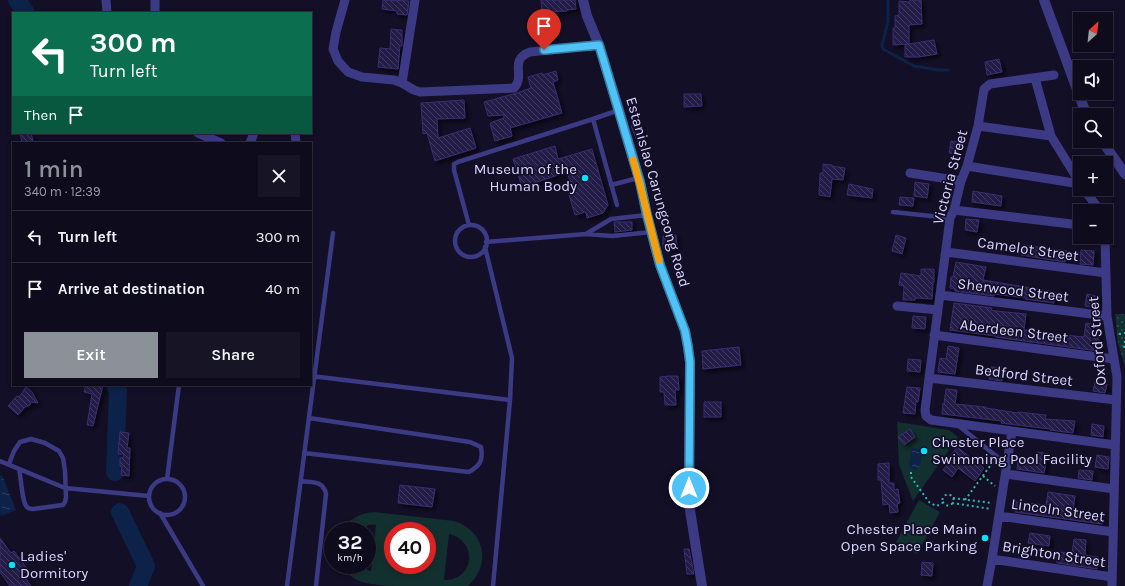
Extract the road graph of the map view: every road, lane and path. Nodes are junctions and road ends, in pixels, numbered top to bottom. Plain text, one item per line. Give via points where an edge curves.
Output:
1 (106, 0) edge
2 (155, 0) edge
3 (345, 0) edge
4 (415, 0) edge
5 (583, 0) edge
6 (1044, 0) edge
7 (106, 12) edge
8 (155, 12) edge
9 (599, 45) junction
10 (1054, 75) dead end
11 (1035, 78) junction
12 (402, 83) junction
13 (1084, 108) edge
14 (619, 110) junction
15 (593, 119) junction
16 (978, 126) junction
17 (201, 134) edge
18 (1051, 136) junction
19 (219, 142) edge
20 (1107, 148) edge
21 (967, 166) junction
22 (1073, 172) edge
23 (910, 173) dead end
24 (1125, 174) edge
25 (638, 178) junction
26 (961, 181) junction
27 (1073, 183) edge
28 (611, 185) junction
29 (617, 206) dead end
30 (893, 212) dead end
31 (952, 214) junction
32 (647, 215) junction
33 (469, 225) junction
34 (1073, 225) edge
35 (652, 232) junction
36 (332, 233) dead end
37 (586, 234) junction
38 (1105, 244) edge
39 (486, 245) junction
40 (946, 252) junction
41 (1106, 273) junction
42 (940, 295) junction
43 (897, 306) dead end
44 (938, 310) junction
45 (1107, 316) junction
46 (934, 335) junction
47 (1125, 342) edge
48 (1125, 350) edge
49 (1114, 358) junction
50 (312, 376) edge
51 (929, 378) junction
52 (179, 386) edge
53 (311, 386) edge
54 (510, 400) junction
55 (1116, 400) junction
56 (309, 418) junction
57 (956, 423) junction
58 (1012, 431) junction
59 (1115, 445) junction
60 (304, 453) junction
61 (0, 461) edge
62 (993, 462) dead end
63 (8, 464) junction
64 (1007, 464) junction
65 (20, 469) junction
66 (911, 472) dead end
67 (1006, 474) junction
68 (983, 476) junction
69 (167, 479) junction
70 (300, 481) junction
71 (65, 488) junction
72 (998, 488) dead end
73 (1114, 489) junction
74 (149, 496) junction
75 (952, 498) junction
76 (965, 500) junction
77 (942, 503) junction
78 (952, 503) junction
79 (995, 504) dead end
80 (160, 513) junction
81 (996, 513) junction
82 (1113, 532) junction
83 (992, 559) junction
84 (1112, 582) edge
85 (203, 586) edge
86 (287, 586) edge
87 (316, 586) edge
88 (493, 586) edge
89 (702, 586) edge
90 (987, 586) edge

1 - 7 street
2 - 8 street
3 - 12 street via 333,49 338,61 348,72 362,77
4 - 12 street
5 - 9 street, Estanislao Carungcong Road
6 - 13 street
9 - 12 street via 524,54 518,62 519,81 514,88 420,92
9 - 14 street, Estanislao Carungcong Road
10 - 11 street, Victoria Street
11 - 16 street, Victoria Street via 990,84 984,89
11 - 18 street
14 - 15 lane
14 - 25 street, Estanislao Carungcong Road
15 - 28 lane
15 - 33 lane via 454,164
16 - 18 street
16 - 21 street, Victoria Street
17 - 19 street
18 - 22 street
20 - 24 street
21 - 26 street, Victoria Street
21 - 27 street
23 - 26 street
25 - 28 lane
25 - 32 street, Estanislao Carungcong Road
26 - 31 street, Victoria Street
28 - 29 lane
30 - 31 lane
31 - 34 street
31 - 40 street, Victoria Street
32 - 35 street, Estanislao Carungcong Road
32 - 37 lane via 611,219
33 - 39 lane via 481,229
33 - 39 lane via 462,227 456,235 457,249 470,256 479,254
35 - 37 lane via 612,236
35 - 89 street, Estanislao Carungcong Road via 660,265 681,318 688,347 689,504
36 - 50 lane
37 - 39 lane
38 - 41 street, Oxford Street
39 - 54 lane via 512,358
40 - 41 street, Camelot Street
40 - 42 street, Victoria Street
41 - 45 street, Oxford Street
42 - 44 street, Victoria Street
42 - 45 street, Sherwood Street
43 - 44 street
44 - 46 street, Victoria Street
45 - 49 street, Oxford Street
46 - 49 street, Aberdeen Street
46 - 51 street, Victoria Street
47 - 48 path
49 - 55 street, Oxford Street via 1117,377
50 - 54 lane
51 - 55 street, Bedford Street
51 - 57 street, Victoria Street via 926,416 931,420
52 - 69 lane
53 - 56 lane
54 - 88 lane
55 - 59 street, Oxford Street
56 - 60 lane
56 - 60 lane via 470,442 481,447 482,456 478,467 469,472
57 - 58 street
57 - 64 lane
58 - 59 street
58 - 64 street
59 - 73 street, Oxford Street
60 - 70 lane
61 - 63 lane
62 - 68 path
63 - 65 lane
63 - 71 lane via 20,442 31,439 45,443 59,451 63,458
64 - 67 street
65 - 71 lane
65 - 71 lane via 24,500 28,508 63,505
66 - 77 path via 911,478 929,502 936,506
67 - 73 street
67 - 81 street
68 - 72 path
68 - 76 path
69 - 74 lane via 157,482
69 - 80 lane via 181,487 183,503 176,512
70 - 86 lane
70 - 87 lane via 319,483 326,494
71 - 74 lane
73 - 82 street, Oxford Street
74 - 80 lane via 152,506
75 - 76 path
75 - 77 path via 946,495 942,498
75 - 78 path
76 - 79 path
77 - 78 path via 948,506
78 - 81 path
80 - 85 lane
81 - 82 street, Lincoln Street
81 - 83 street
82 - 84 street, Oxford Street
83 - 84 street, Brighton Street
83 - 90 street

